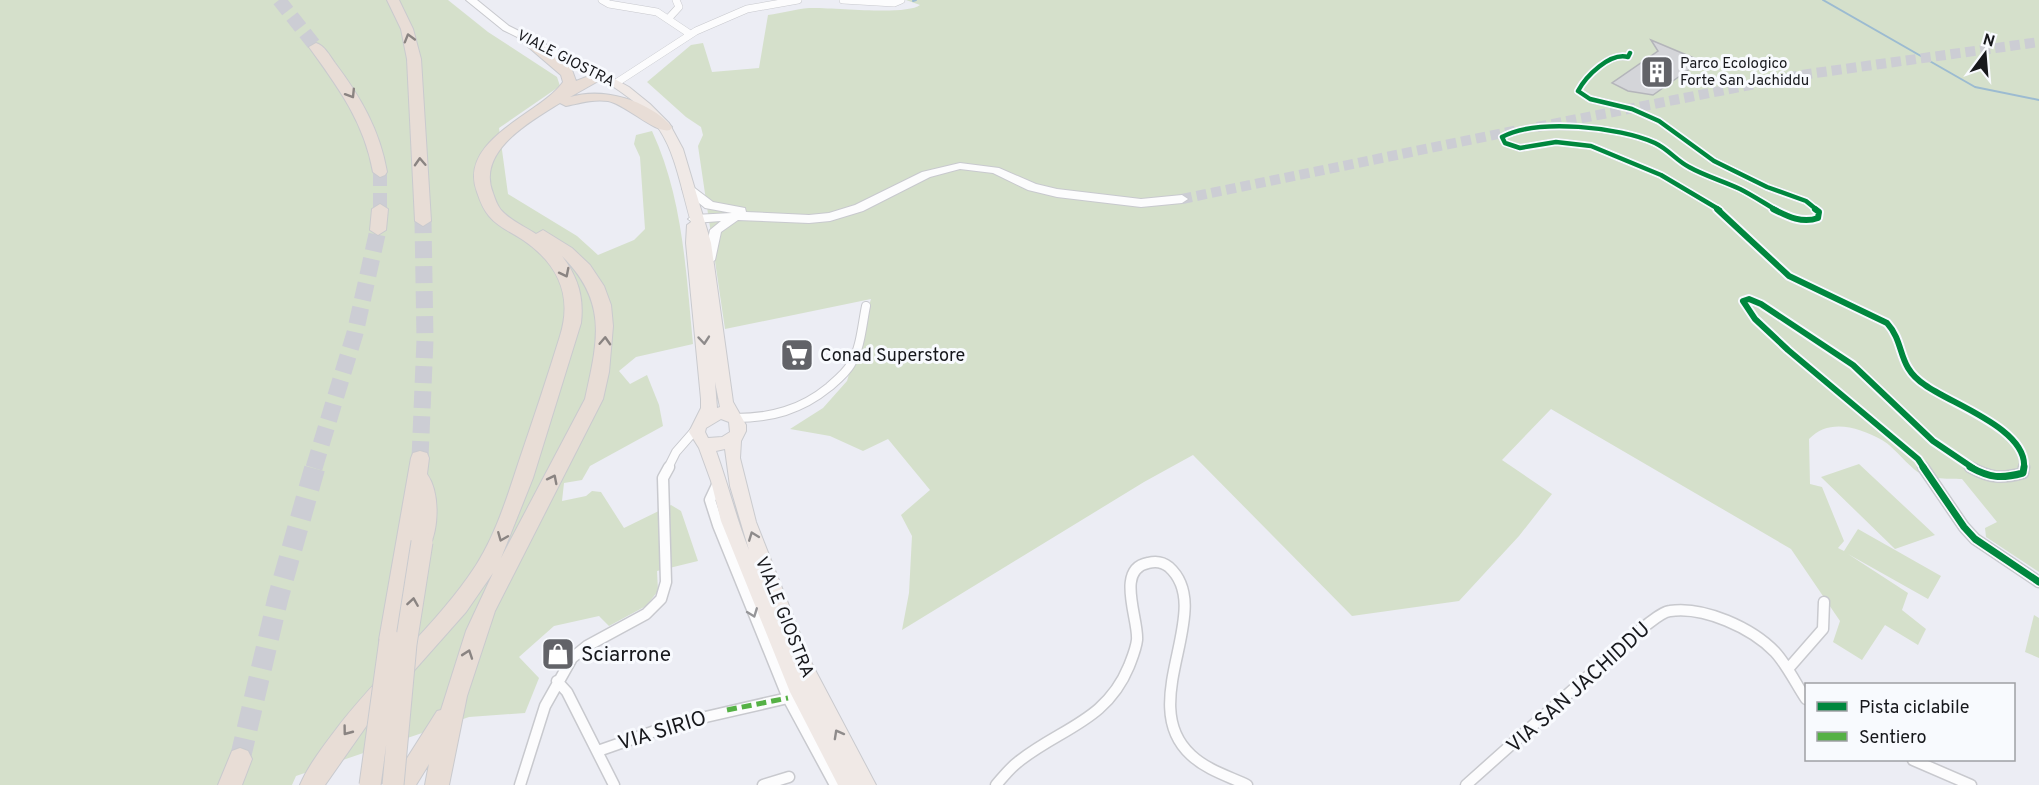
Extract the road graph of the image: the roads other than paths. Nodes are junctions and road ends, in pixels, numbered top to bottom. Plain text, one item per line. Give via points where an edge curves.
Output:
1 (393, 0) edge
2 (471, 0) edge
3 (602, 0) edge
4 (676, 0) edge
5 (798, 0) edge
6 (843, 0) edge
7 (901, 0) edge
8 (668, 19) junction
9 (690, 34) junction
10 (524, 36) junction
11 (316, 47) tunnel mouth
12 (1630, 53) dead end
13 (602, 75) junction
14 (616, 83) junction
15 (562, 100) junction
16 (664, 127) junction
17 (380, 172) tunnel mouth
18 (688, 189) junction
19 (1182, 199) tunnel mouth
20 (380, 209) tunnel mouth
21 (733, 213) junction
22 (694, 219) junction
23 (423, 221) tunnel mouth
24 (378, 230) tunnel mouth
25 (528, 231) junction
26 (708, 277) junction
27 (867, 306) dead end
28 (734, 417) junction
29 (767, 418) junction
30 (703, 434) junction
31 (735, 437) junction
32 (676, 452) junction
33 (419, 464) tunnel mouth
34 (719, 481) junction
35 (419, 510) junction
36 (2039, 582) edge
37 (1824, 602) dead end
38 (1788, 669) junction
39 (557, 681) junction
40 (1805, 697) edge
41 (788, 698) junction
42 (450, 710) junction
43 (598, 751) junction
44 (1917, 761) edge
45 (789, 777) dead end
46 (312, 783) edge
47 (230, 785) edge
48 (237, 785) edge
49 (370, 785) edge
50 (393, 785) edge
51 (402, 785) edge
52 (437, 785) edge
53 (520, 785) edge
54 (614, 785) edge
55 (763, 785) edge
56 (835, 785) edge
57 (849, 785) edge
58 (866, 785) edge
59 (996, 785) edge
60 (1247, 785) edge
61 (1466, 785) edge
62 (1971, 785) edge

23 -> 1 highway via 416,78 410,36
2 - 10 main road, VIALE GIOSTRA via 496,22
3 - 8 street via 657,12
4 - 8 street via 680,7
5 - 9 street via 747,9
6 - 7 street
8 - 9 street
9 - 14 street
10 - 13 main road, VIALE GIOSTRA
10 - 15 highway via 567,73 568,86
11 -> 17 highway via 365,119
12 - 36 street via 1628,57 1611,60 1580,85 1578,91 1590,99 1632,109 1659,121 1714,161 1812,204 1819,212 1818,218 1802,220 1782,213 1687,166 1656,143 1639,138 1590,129 1540,127 1507,132 1502,139 1509,146 1520,148 1556,142 1592,146 1661,175 1723,212 1789,276 1887,323 1896,333 1903,360 1914,377 2001,428 2021,446 2026,461 2023,473 2002,478 1969,468 1853,365 1761,304 1743,301 1748,311 1788,350 1918,459 1974,539
13 - 14 main road, VIALE GIOSTRA
13 - 15 highway
14 - 16 main road, VIALE GIOSTRA via 638,99
15 - 16 highway via 610,96 644,112
15 - 25 highway via 508,131 494,147 483,172 489,204 502,219
16 - 18 main road, VIALE GIOSTRA via 677,148
18 - 21 main road via 709,205
18 - 22 main road, VIALE GIOSTRA
19 - 21 main road via 1141,203 1057,193 994,170 960,166 926,174 840,215 809,219
20 - 24 highway
21 - 22 main road
21 - 26 main road via 712,237
22 - 26 main road, VIALE GIOSTRA via 704,243
22 -> 30 main road, VIALE GIOSTRA via 709,399
42 -> 25 highway via 486,609 594,399 606,346 604,313 586,270 567,249
25 -> 46 highway via 564,269 571,286 573,320 549,403 502,536 468,592 369,704
26 - 28 main road, VIALE GIOSTRA via 725,402
27 - 29 street via 852,362 845,372 802,406
28 - 29 street
28 - 30 main road via 721,413
28 - 31 main road, VIALE GIOSTRA via 740,428
29 - 31 street
30 - 31 main road via 720,446
30 - 32 street
30 - 32 street
30 - 34 main road, VIALE GIOSTRA
58 -> 31 main road, VIALE GIOSTRA via 795,646 741,501 730,446
32 - 39 street via 663,483 666,582 661,599 646,614 578,652
33 - 35 highway
34 -> 41 street via 710,500
34 - 57 main road, VIALE GIOSTRA via 729,521 799,692
35 - 49 highway, bridge via 397,597
50 -> 35 highway, bridge via 406,644 422,542
37 - 38 street via 1823,629
38 - 40 street, VIA SAN JACHIDDU
38 - 61 street, VIA SAN JACHIDDU via 1768,646 1736,623 1690,612 1664,613 1642,628
39 - 43 street via 567,692
39 - 53 street
41 - 43 street, VIA SIRIO via 675,724
41 - 56 street
42 - 51 highway
42 - 52 highway
43 - 54 street
44 - 62 street
45 - 55 street
47 - 48 highway via 240,759
59 - 60 street via 1017,762 1113,698 1137,641 1130,579 1136,567 1151,562 1171,568 1182,590 1183,616 1169,704 1172,730 1197,760

